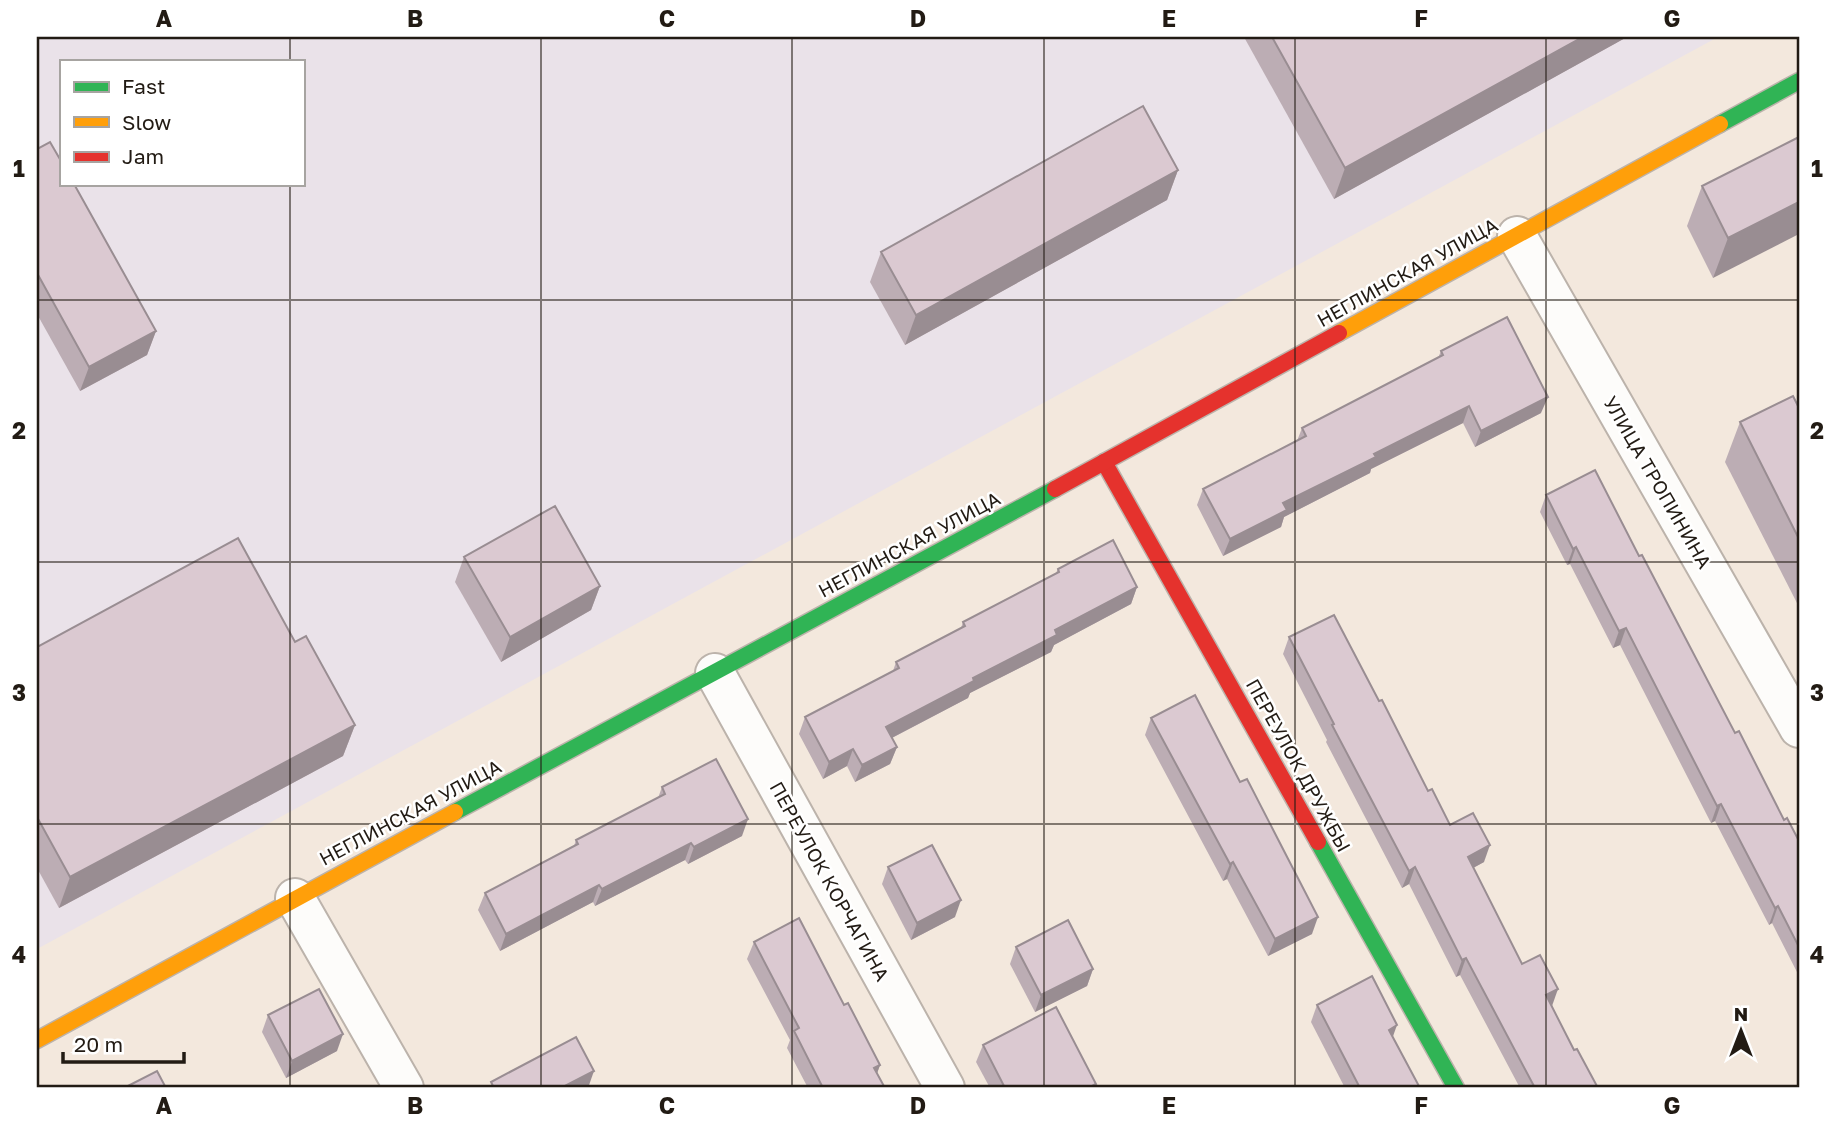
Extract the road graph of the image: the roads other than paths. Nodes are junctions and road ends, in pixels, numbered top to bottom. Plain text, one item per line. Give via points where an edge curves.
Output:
1 (1799, 81) edge
2 (1517, 236) junction
3 (1104, 462) junction
4 (715, 673) junction
5 (1799, 728) edge
6 (295, 898) junction
7 (37, 1040) edge
8 (404, 1088) edge
9 (945, 1088) edge
10 (1456, 1088) edge

1 - 2 street, НЕГЛИНСКАЯ УЛИЦА
2 - 3 street, НЕГЛИНСКАЯ УЛИЦА
2 - 5 street, УЛИЦА ТРОПИНИНА
3 - 4 street, НЕГЛИНСКАЯ УЛИЦА
3 - 10 street, ПЕРЕУЛОК ДРУЖБЫ
4 - 6 street, НЕГЛИНСКАЯ УЛИЦА
4 - 9 street, ПЕРЕУЛОК КОРЧАГИНА
6 - 7 street, НЕГЛИНСКАЯ УЛИЦА
6 - 8 street

